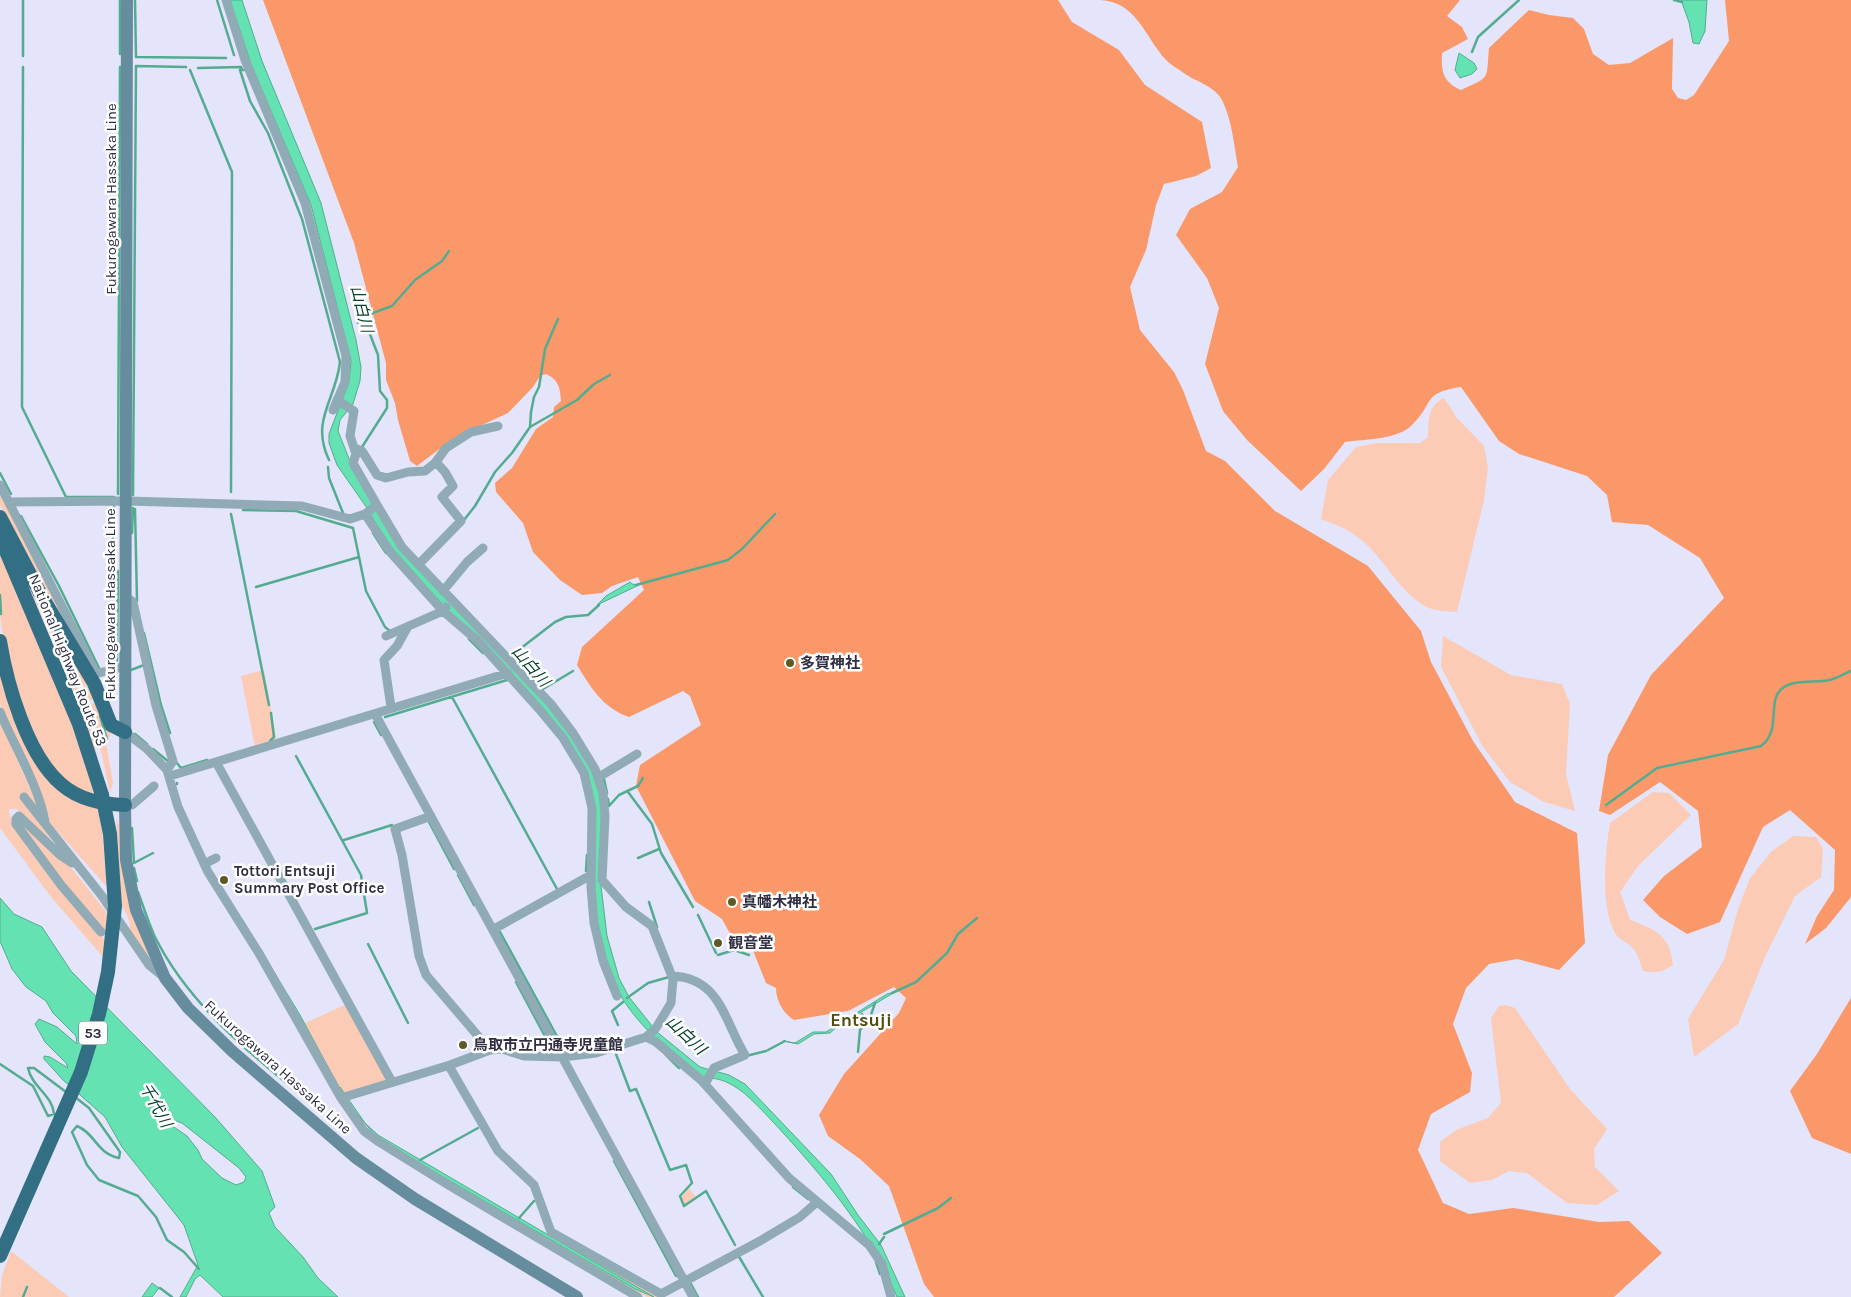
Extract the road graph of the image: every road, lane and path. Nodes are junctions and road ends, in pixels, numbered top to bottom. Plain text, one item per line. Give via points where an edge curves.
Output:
1 (127, 0) edge
2 (226, 0) edge
3 (337, 400) junction
4 (333, 410) dead end
5 (498, 426) dead end
6 (354, 448) junction
7 (436, 462) junction
8 (0, 485) edge
9 (127, 501) junction
10 (9, 502) junction
11 (378, 505) junction
12 (365, 514) junction
13 (0, 517) edge
14 (0, 537) edge
15 (483, 548) dead end
16 (419, 564) junction
17 (443, 591) junction
18 (126, 597) junction
19 (451, 601) junction
20 (444, 611) junction
21 (407, 628) junction
22 (386, 636) dead end
23 (0, 641) edge
24 (125, 666) junction
25 (508, 673) junction
26 (391, 707) junction
27 (0, 712) edge
28 (375, 714) junction
29 (125, 732) junction
30 (637, 754) dead end
31 (216, 762) junction
32 (168, 773) junction
33 (599, 777) junction
34 (154, 786) dead end
35 (24, 797) dead end
36 (125, 806) junction
37 (431, 816) junction
38 (45, 824) junction
39 (216, 858) dead end
40 (204, 864) junction
41 (78, 867) junction
42 (591, 875) junction
43 (494, 929) junction
44 (101, 932) dead end
45 (672, 976) junction
46 (165, 978) junction
47 (617, 996) dead end
48 (647, 1036) junction
49 (490, 1050) junction
50 (563, 1057) junction
51 (449, 1066) junction
52 (392, 1082) junction
53 (705, 1084) junction
54 (341, 1098) junction
55 (817, 1202) junction
56 (0, 1256) edge
57 (685, 1281) junction
58 (576, 1297) edge
59 (638, 1297) edge
60 (693, 1297) edge
61 (891, 1297) edge

1 - 9 main road, Fukurogawara Hassaka Line
2 - 3 street via 245,60 305,202 314,233 346,356 345,382
3 - 4 street
3 - 6 street via 354,411 350,436
5 - 7 street via 471,432 446,448
6 - 7 street via 362,451 381,478 425,471
6 - 11 street via 353,463
7 - 16 street via 452,486 442,497 460,521
8 - 10 street
9 - 10 street
9 - 12 street via 302,506 350,519
9 - 18 main road, Fukurogawara Hassaka Line
10 - 24 street via 95,671
11 - 12 street
11 - 16 street via 402,547
12 - 20 street via 391,553
13 - 29 highway via 41,595 94,683 111,725
14 - 56 highway, National Highway Route 53 / 53, bridge via 79,724 102,794 110,834 115,906 108,972 81,1072
15 - 17 street
16 - 17 street
17 - 19 street
18 - 24 main road, Fukurogawara Hassaka Line
18 - 32 street via 133,602 154,697 173,761
19 - 20 street
19 - 33 street via 466,612 551,704 574,733
20 - 21 street
20 - 25 street
21 - 22 street
21 - 26 street via 384,660
23 - 36 highway via 16,704 46,767 61,784 82,797 100,804
24 - 29 main road, Fukurogawara Hassaka Line
25 - 26 street
25 - 42 street via 563,738 584,774 592,808
26 - 28 street
27 - 38 street via 40,799
28 - 31 street
28 - 37 street
29 - 32 street via 147,749
29 - 36 main road, Fukurogawara Hassaka Line
30 - 33 street
31 - 32 street
31 - 52 street
32 - 40 street via 178,807
33 - 45 street via 605,816 602,880 626,907 652,926
34 - 36 street via 132,805
35 - 38 street
36 - 46 main road, Fukurogawara Hassaka Line via 126,860 136,910
37 - 43 street
37 - 49 street via 396,830 421,961 430,982
38 - 41 street
39 - 40 street
40 - 54 street
41 - 44 street via 60,855 19,816 16,819 16,824 61,885
41 - 46 street via 149,965
42 - 43 street
42 - 47 street via 597,939
43 - 50 street
45 - 48 street via 671,1003 656,1028
45 - 53 street via 687,978 719,999 746,1055 714,1068
46 - 58 main road, Fukurogawara Hassaka Line via 188,1008 232,1051 356,1158 416,1199
48 - 50 street via 596,1053
48 - 53 street
49 - 50 street via 502,1049 524,1056
49 - 51 street
50 - 57 street
51 - 52 street
51 - 57 street via 498,1151 534,1185 551,1232 661,1294
52 - 54 street
53 - 55 street via 789,1178
54 - 59 street via 364,1131 379,1142
55 - 57 street via 800,1217 760,1241
55 - 61 street via 875,1252 882,1264
57 - 60 street

